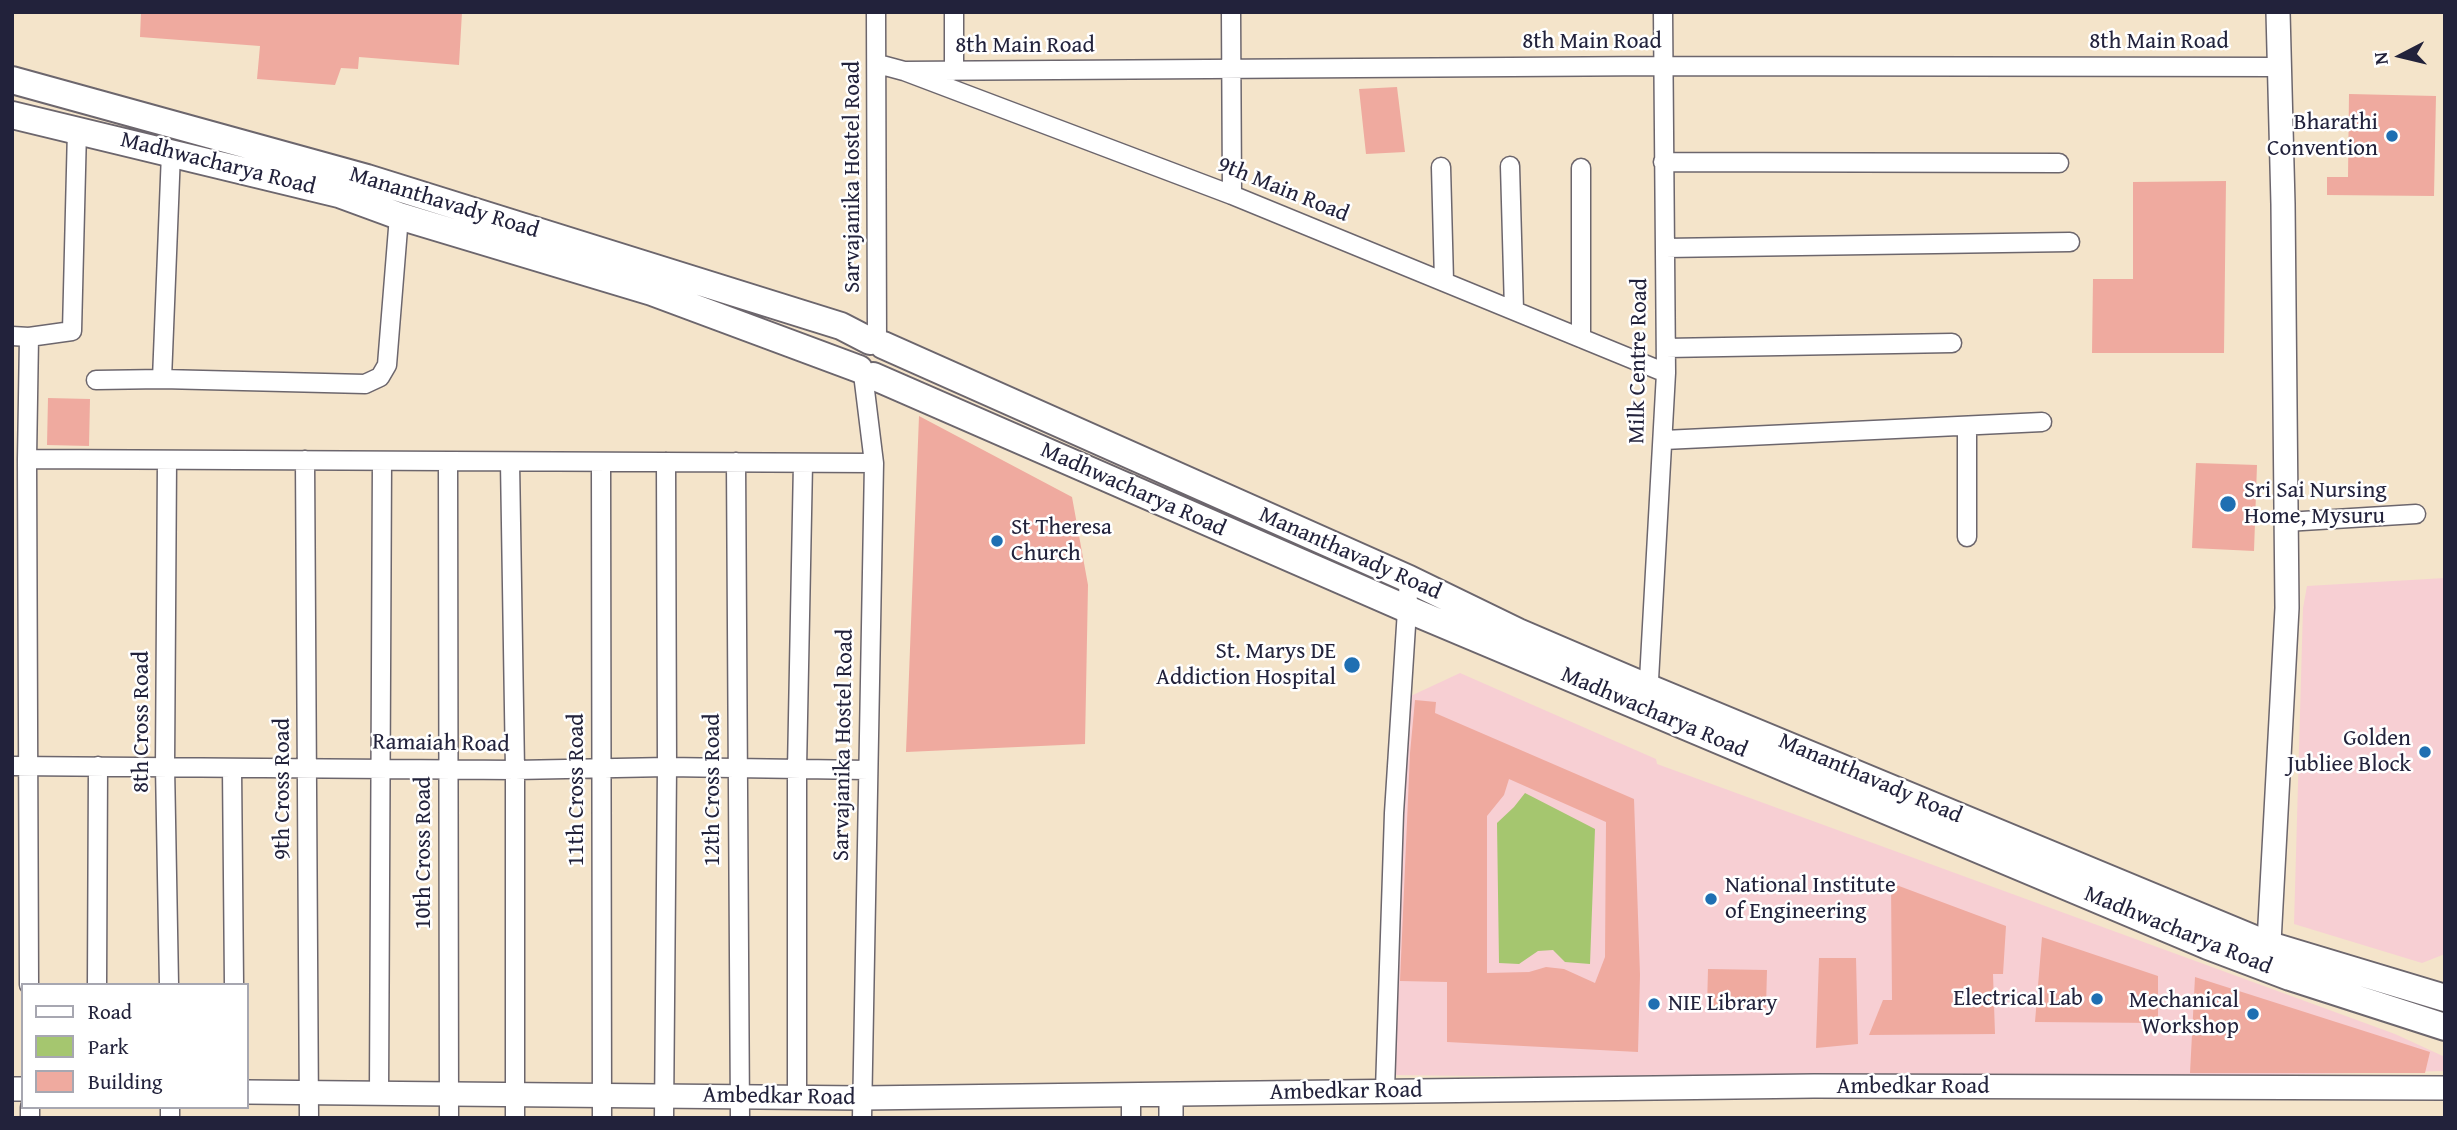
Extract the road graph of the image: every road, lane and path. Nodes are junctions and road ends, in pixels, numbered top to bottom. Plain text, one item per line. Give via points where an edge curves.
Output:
1 (876, 12) edge
2 (954, 12) edge
3 (1231, 12) edge
4 (1663, 12) edge
5 (2278, 12) edge
6 (878, 64) junction
7 (1662, 66) junction
8 (2280, 66) junction
9 (1231, 70) junction
10 (904, 71) junction
11 (954, 71) junction
12 (12, 80) edge
13 (12, 115) edge
14 (77, 130) junction
15 (171, 153) junction
16 (1664, 162) junction
17 (2059, 163) dead end
18 (1510, 166) dead end
19 (1441, 167) dead end
20 (1581, 168) dead end
21 (1232, 195) junction
22 (399, 216) junction
23 (2070, 242) dead end
24 (1665, 248) junction
25 (1444, 281) junction
26 (1514, 310) junction
27 (21, 336) edge
28 (1581, 338) junction
29 (877, 343) junction
30 (1952, 343) dead end
31 (1666, 348) junction
32 (865, 373) junction
33 (1666, 373) junction
34 (162, 379) junction
35 (96, 380) dead end
36 (2042, 422) dead end
37 (1966, 426) junction
38 (1664, 440) junction
39 (27, 459) junction
40 (167, 460) junction
41 (305, 460) junction
42 (382, 461) junction
43 (448, 461) junction
44 (510, 462) junction
45 (601, 462) junction
46 (666, 462) junction
47 (736, 462) junction
48 (803, 463) junction
49 (874, 463) junction
50 (2416, 514) dead end
51 (2286, 522) junction
52 (1967, 537) dead end
53 (1409, 579) junction
54 (1406, 609) junction
55 (1648, 699) junction
56 (20, 766) edge
57 (98, 766) junction
58 (165, 766) junction
59 (307, 767) junction
60 (380, 767) junction
61 (667, 767) junction
62 (232, 768) junction
63 (448, 768) junction
64 (601, 768) junction
65 (737, 769) junction
66 (797, 769) junction
67 (868, 769) junction
68 (515, 770) junction
69 (2268, 956) junction
70 (29, 983) edge
71 (97, 983) edge
72 (169, 983) edge
73 (234, 983) edge
74 (2445, 999) edge
75 (2445, 1027) edge
76 (2445, 1087) edge
77 (1385, 1090) junction
78 (248, 1092) edge
79 (309, 1092) junction
80 (380, 1093) junction
81 (449, 1093) junction
82 (797, 1097) junction
83 (515, 1106) edge
84 (1131, 1106) edge
85 (1171, 1106) edge
86 (602, 1107) edge
87 (665, 1107) edge
88 (739, 1107) edge
89 (862, 1108) edge
90 (309, 1118) edge
91 (449, 1118) edge

1 - 6 street, Sarvajanika Hostel Road
2 - 11 street
3 - 9 street
4 - 7 street, Milk Centre Road
5 - 8 street
6 - 10 street, 9th Main Road
6 - 29 street, Sarvajanika Hostel Road
7 - 8 street, 8th Main Road
7 - 9 street, 8th Main Road
7 - 16 street, Milk Centre Road
8 - 51 street
9 - 11 street, 8th Main Road
9 - 21 street
10 - 11 street, 8th Main Road
10 - 21 street, 9th Main Road
12 - 29 main road, Mananthavady Road via 367,178 841,326
13 - 14 main road, Madhwacharya Road
14 - 15 main road, Madhwacharya Road
14 - 27 street via 72,331
15 - 22 main road, Madhwacharya Road via 339,194
15 - 34 street
16 - 17 street
16 - 24 street, Milk Centre Road
18 - 26 street
19 - 25 street
20 - 28 street
21 - 25 street, 9th Main Road
22 - 32 main road, Madhwacharya Road via 652,292
22 - 34 street via 387,365 380,377 365,384
23 - 24 street
24 - 31 street, Milk Centre Road
25 - 26 street, 9th Main Road
26 - 28 street, 9th Main Road
27 - 39 street
28 - 33 street, 9th Main Road
29 - 32 main road via 889,353 888,363 883,372
29 - 53 main road, Mananthavady Road
30 - 31 street
31 - 33 street, Milk Centre Road
32 - 49 street, Sarvajanika Hostel Road
32 - 54 main road, Madhwacharya Road
33 - 38 street, Milk Centre Road
34 - 35 street
36 - 37 street
37 - 38 street
37 - 52 street
38 - 55 street, Milk Centre Road
39 - 40 street
39 - 56 street
40 - 41 street
40 - 58 street, 8th Cross Road
41 - 42 street
41 - 59 street, 9th Cross Road
42 - 43 street
42 - 60 street
43 - 44 street
43 - 63 street, 10th Cross Road
44 - 45 street
44 - 68 street
45 - 46 street
45 - 64 street, 11th Cross Road
46 - 47 street
46 - 61 street
47 - 48 street
47 - 65 street, 12th Cross Road
48 - 49 street
48 - 66 street
49 - 67 street, Sarvajanika Hostel Road
50 - 51 street
51 - 69 street via 2287,608
53 - 54 street
53 - 55 main road, Mananthavady Road
54 - 55 main road, Madhwacharya Road
54 - 77 street
55 - 69 main road, Mananthavady Road
56 - 57 street, Ramaiah Road
56 - 70 street
57 - 58 street, Ramaiah Road
57 - 71 street
58 - 62 street, Ramaiah Road
58 - 72 street, 8th Cross Road
59 - 60 street, Ramaiah Road
59 - 62 street, Ramaiah Road
59 - 79 street, 9th Cross Road
60 - 63 street, Ramaiah Road
60 - 80 street
61 - 64 street, Ramaiah Road
61 - 65 street, Ramaiah Road
61 - 87 street
62 - 73 street
63 - 68 street, Ramaiah Road
63 - 81 street, 10th Cross Road
64 - 68 street, Ramaiah Road
64 - 86 street, 11th Cross Road
65 - 66 street, Ramaiah Road
65 - 88 street, 12th Cross Road
66 - 67 street, Ramaiah Road
66 - 82 street
67 - 89 street, Sarvajanika Hostel Road
68 - 83 street
69 - 74 main road, Mananthavady Road
69 - 75 main road, Madhwacharya Road
76 - 77 street, Ambedkar Road
77 - 85 street, Ambedkar Road
78 - 79 street, Ambedkar Road
79 - 80 street, Ambedkar Road
79 - 90 street, 9th Cross Road
80 - 81 street, Ambedkar Road
81 - 83 street, Ambedkar Road
81 - 91 street, 10th Cross Road
82 - 88 street, Ambedkar Road
82 - 89 street, Ambedkar Road
83 - 86 street, Ambedkar Road
84 - 85 street, Ambedkar Road
84 - 89 street, Ambedkar Road
86 - 87 street, Ambedkar Road
87 - 88 street, Ambedkar Road

